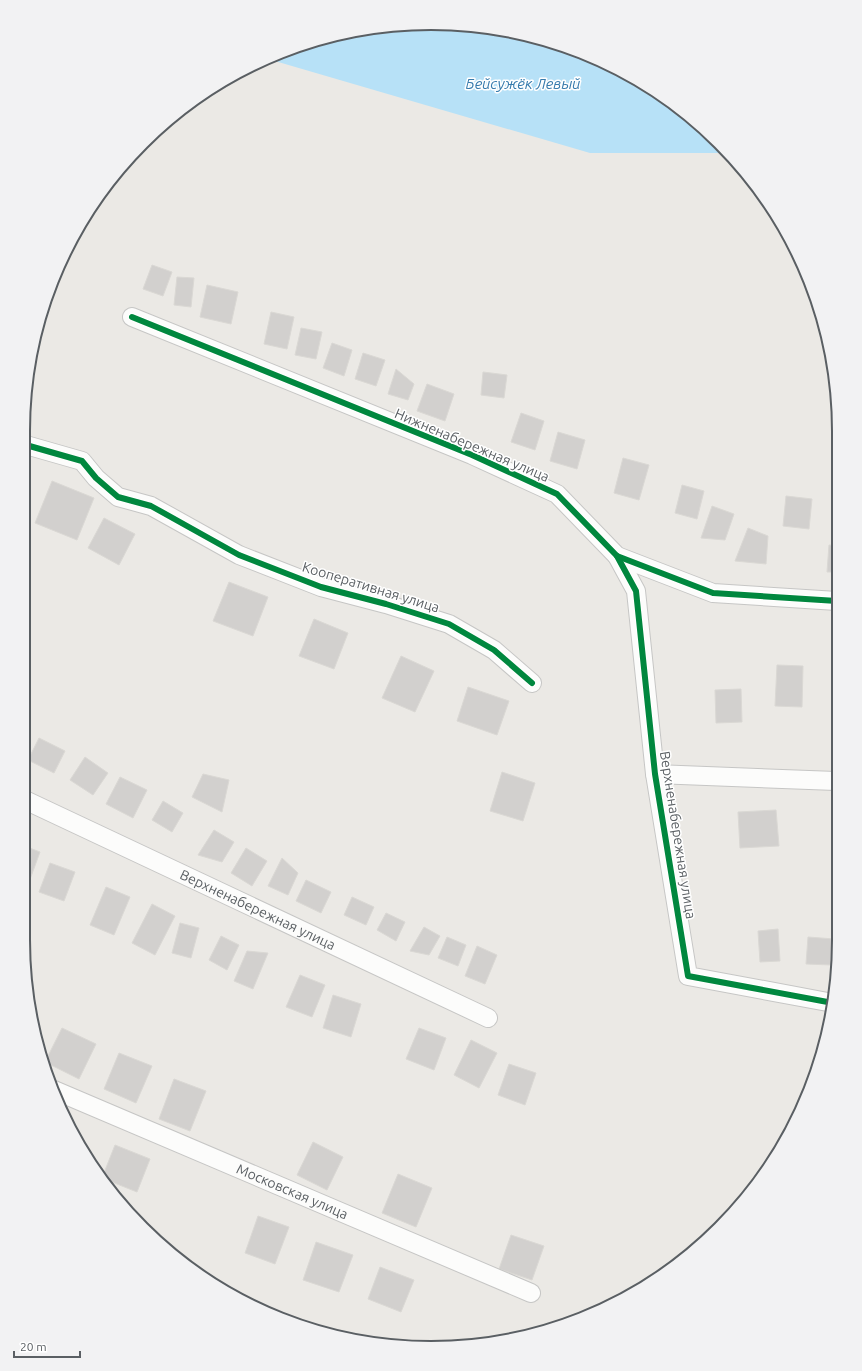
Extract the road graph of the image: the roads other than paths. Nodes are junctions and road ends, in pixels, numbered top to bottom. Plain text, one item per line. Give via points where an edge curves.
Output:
1 (132, 317) dead end
2 (30, 446) edge
3 (617, 556) junction
4 (832, 601) edge
5 (532, 683) dead end
6 (655, 774) junction
7 (832, 781) edge
8 (30, 803) edge
9 (827, 1002) edge
10 (488, 1018) dead end
11 (61, 1093) edge
12 (531, 1293) dead end

1 - 3 street, Нижненабережная улица via 472,455 557,494
2 - 5 street, Кооперативная улица via 82,461 96,478 118,497 151,506 239,555 321,587 449,624 494,650
3 - 4 street, Нижненабережная улица via 713,593
3 - 6 street, Верхненабережная улица via 636,591
6 - 7 street
6 - 9 street, Верхненабережная улица via 688,976
8 - 10 street, Верхненабережная улица
11 - 12 street, Московская улица

